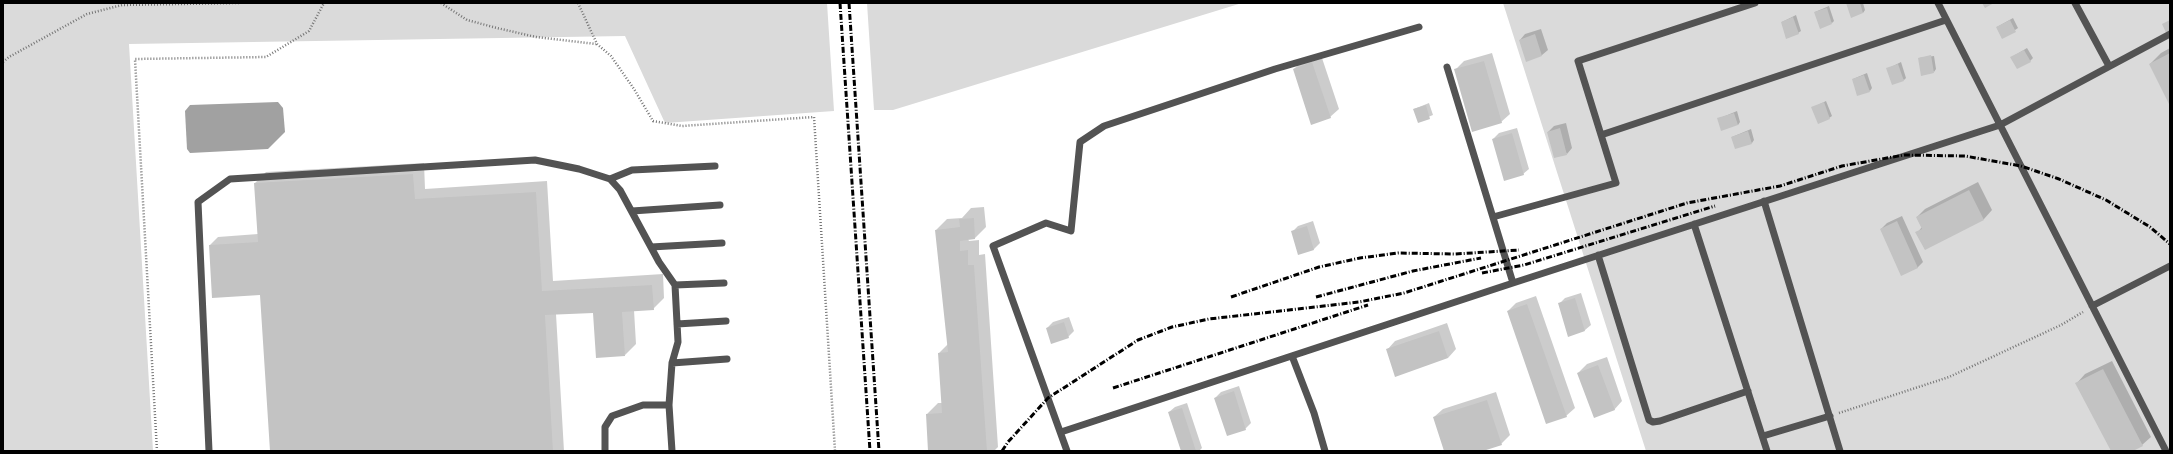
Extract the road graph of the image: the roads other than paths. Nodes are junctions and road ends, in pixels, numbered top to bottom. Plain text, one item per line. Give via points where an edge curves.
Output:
1 (1938, 3) edge
2 (2075, 3) edge
3 (1751, 4) edge
4 (1946, 20) junction
5 (1419, 27) dead end
6 (2170, 34) edge
7 (2109, 66) junction
8 (1447, 67) dead end
9 (2000, 125) junction
10 (1601, 134) junction
11 (715, 166) dead end
12 (610, 179) junction
13 (1764, 201) junction
14 (720, 205) dead end
15 (632, 211) junction
16 (1493, 217) junction
17 (1694, 224) junction
18 (722, 243) dead end
19 (651, 247) junction
20 (1598, 255) junction
21 (2170, 266) edge
22 (724, 283) dead end
23 (1513, 283) junction
24 (675, 285) junction
25 (2092, 306) junction
26 (726, 321) dead end
27 (677, 324) junction
28 (1292, 356) junction
29 (727, 360) dead end
30 (672, 362) junction
31 (1748, 391) junction
32 (669, 404) junction
33 (1830, 416) junction
34 (1061, 432) junction
35 (1763, 436) junction
36 (209, 451) edge
37 (605, 451) edge
38 (672, 451) edge
39 (1067, 451) edge
40 (1325, 451) edge
41 (1767, 451) edge
42 (1840, 451) edge
43 (2166, 451) edge

1 - 4 lane
2 - 7 lane
3 - 10 lane via 1578,61
4 - 9 lane
4 - 10 lane
5 - 34 lane via 1276,69 1104,126 1080,142 1071,231 1046,223 992,246
6 - 7 lane
7 - 9 lane
8 - 16 lane
9 - 13 lane
9 - 25 lane
10 - 16 lane via 1616,183
11 - 12 lane via 632,170
12 - 15 lane via 620,190
12 - 36 lane via 535,160 230,179 198,202
13 - 17 lane
13 - 33 lane
14 - 15 lane
15 - 19 lane
16 - 23 lane
17 - 20 lane
17 - 31 lane
18 - 19 lane
19 - 24 lane
20 - 23 lane
20 - 31 lane via 1649,420 1660,421
21 - 25 lane
22 - 24 lane
23 - 28 lane
24 - 27 lane
25 - 43 lane
26 - 27 lane
27 - 30 lane via 678,342
28 - 34 lane
28 - 40 lane via 1314,413
29 - 30 lane
30 - 32 lane
31 - 35 lane
32 - 37 lane via 643,405 612,416 605,427
32 - 38 lane
33 - 35 lane
33 - 42 lane
34 - 39 lane
35 - 41 lane

